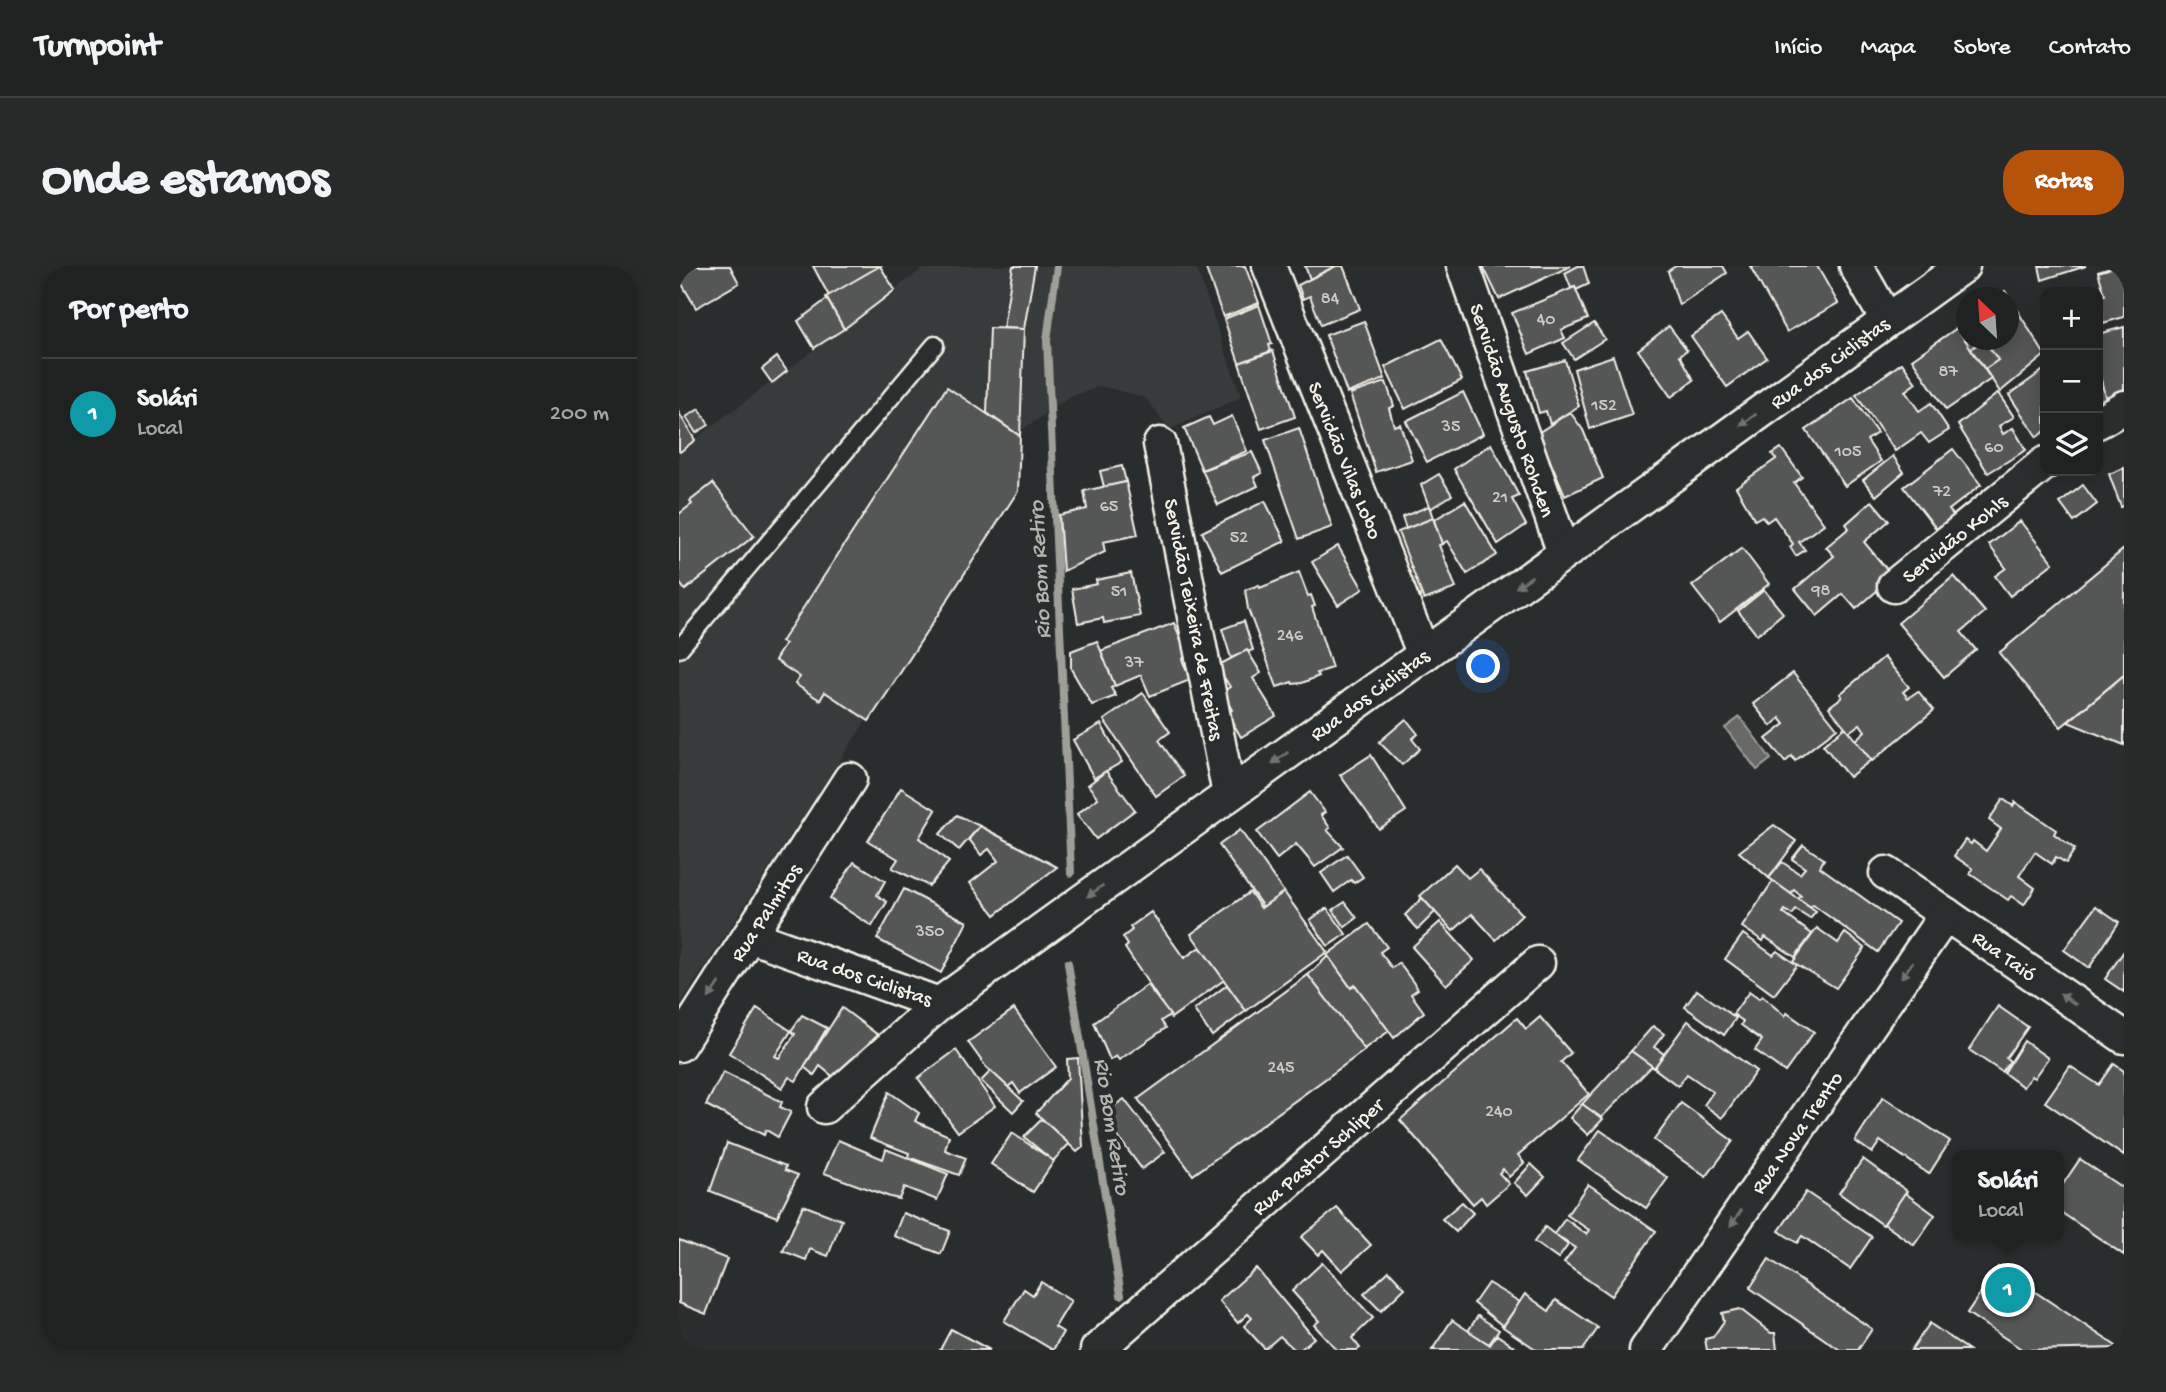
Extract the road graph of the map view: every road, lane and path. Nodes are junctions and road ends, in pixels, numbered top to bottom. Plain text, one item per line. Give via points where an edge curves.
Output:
1 (1269, 266) edge
2 (1463, 266) edge
3 (1856, 266) edge
4 (1963, 266) edge
5 (1887, 320) junction
6 (935, 345) dead end
7 (2124, 407) edge
8 (2103, 419) edge
9 (1160, 444) dead end
10 (2040, 467) edge
11 (1564, 554) junction
12 (1894, 586) dead end
13 (679, 649) edge
14 (1424, 655) junction
15 (851, 779) dead end
16 (1229, 794) junction
17 (1886, 873) dead end
18 (1945, 914) junction
19 (750, 936) junction
20 (1538, 963) dead end
21 (939, 1004) junction
22 (2124, 1037) edge
23 (679, 1045) edge
24 (824, 1107) dead end
25 (1097, 1350) edge
26 (1646, 1350) edge

1 - 14 street, Servidão Vilas Lobo
2 - 11 street, Servidão Augusto Rohden
3 - 5 street
4 - 5 street, Rua dos Ciclistas
5 -> 11 street, Rua dos Ciclistas
6 - 13 lane
7 - 8 street
9 - 16 street, Servidão Teixeira de Freitas
10 - 12 street, Servidão Kohls
11 -> 14 street, Rua dos Ciclistas
14 -> 16 street, Rua dos Ciclistas
15 - 19 street, Rua Palmitos
16 -> 21 street, Rua dos Ciclistas
17 - 18 street, Rua Taió
22 -> 18 street, Rua Taió
18 -> 26 street, Rua Nova Trento
19 - 21 street, Rua dos Ciclistas
19 -> 23 street, Rua Palmitos
20 - 25 street, Rua Pastor Schliper
21 - 24 street

